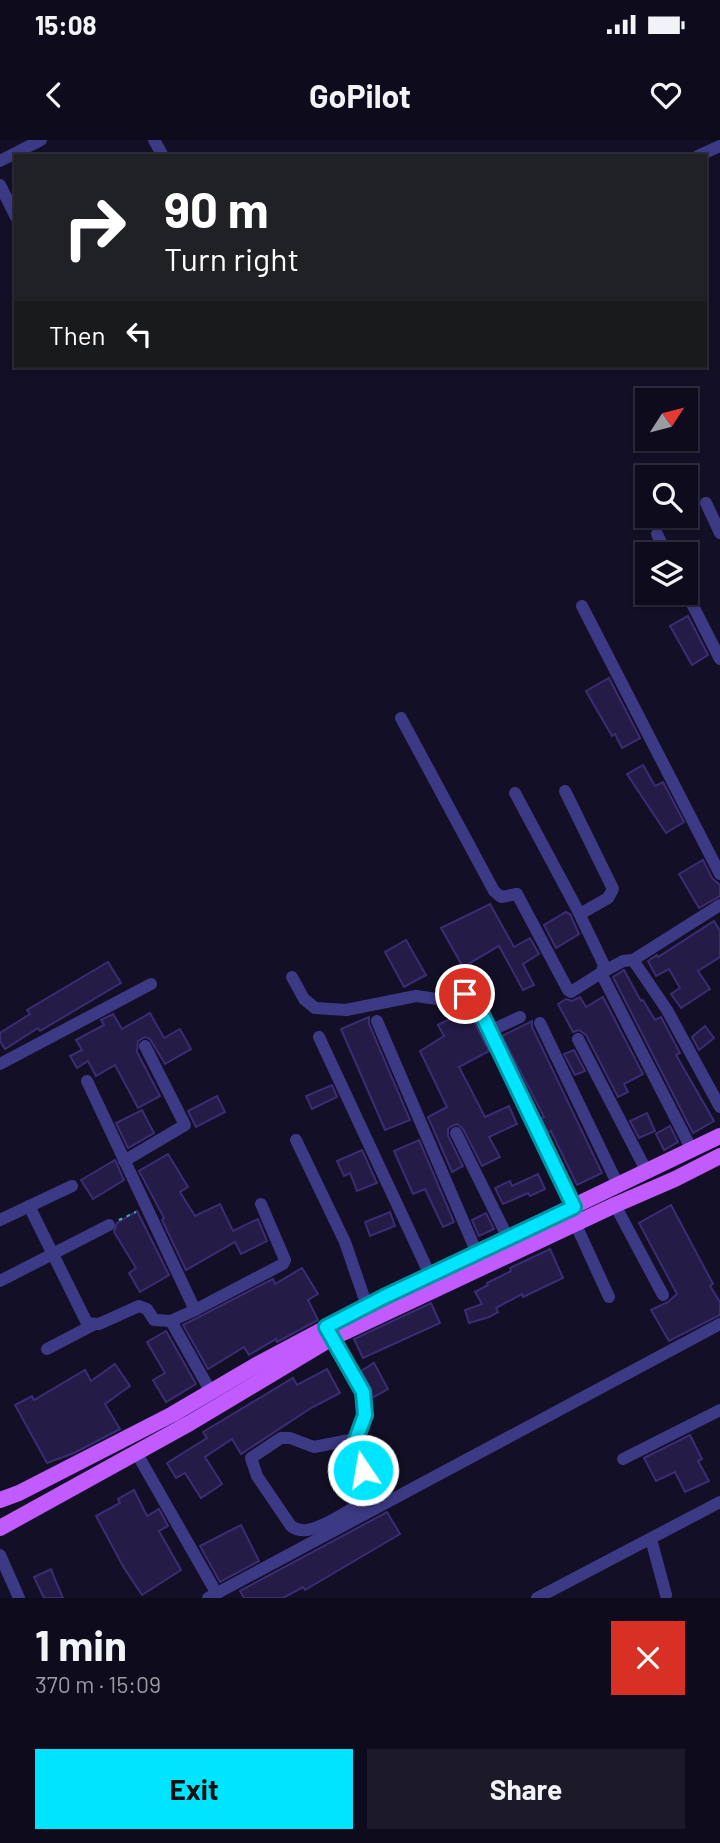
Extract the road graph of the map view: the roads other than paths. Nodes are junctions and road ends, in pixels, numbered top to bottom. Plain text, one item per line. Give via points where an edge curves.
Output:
1 (39, 141) edge
2 (720, 146) edge
3 (702, 154) edge
4 (0, 161) edge
5 (0, 185) edge
6 (14, 213) edge
7 (706, 503) dead end
8 (720, 533) edge
9 (657, 534) dead end
10 (661, 542) edge
11 (693, 605) edge
12 (582, 606) dead end
13 (720, 659) edge
14 (401, 718) dead end
15 (565, 791) dead end
16 (514, 793) dead end
17 (720, 874) edge
18 (720, 905) edge
19 (580, 914) junction
20 (633, 960) junction
21 (601, 973) junction
22 (292, 977) dead end
23 (151, 984) dead end
24 (520, 1017) dead end
25 (377, 1021) dead end
26 (540, 1023) dead end
27 (490, 1031) junction
28 (319, 1037) dead end
29 (578, 1039) dead end
30 (145, 1046) dead end
31 (0, 1065) edge
32 (87, 1081) dead end
33 (720, 1107) edge
34 (456, 1133) dead end
35 (720, 1136) edge
36 (296, 1140) dead end
37 (692, 1150) junction
38 (720, 1156) edge
39 (124, 1161) junction
40 (647, 1172) junction
41 (618, 1185) junction
42 (72, 1186) dead end
43 (261, 1204) dead end
44 (615, 1205) junction
45 (29, 1206) junction
46 (574, 1207) junction
47 (0, 1220) edge
48 (576, 1224) junction
49 (109, 1225) road end
50 (508, 1238) junction
51 (477, 1253) junction
52 (52, 1254) junction
53 (430, 1275) junction
54 (0, 1281) edge
55 (663, 1295) dead end
56 (609, 1297) dead end
57 (367, 1306) junction
58 (195, 1310) junction
59 (171, 1321) junction
60 (720, 1324) edge
61 (93, 1325) junction
62 (329, 1333) junction
63 (47, 1349) dead end
64 (214, 1399) junction
65 (720, 1410) edge
66 (355, 1439) junction
67 (136, 1452) junction
68 (623, 1459) dead end
69 (19, 1493) junction
70 (0, 1500) edge
71 (720, 1502) edge
72 (0, 1513) edge
73 (28, 1513) junction
74 (0, 1528) edge
75 (651, 1539) junction
76 (0, 1555) edge
77 (666, 1595) dead end
78 (212, 1596) edge
79 (19, 1598) edge
80 (537, 1598) edge

1 - 4 street
2 - 3 street
5 - 6 street
7 - 8 street
9 - 10 street
11 - 13 street
12 - 17 street
14 - 21 street via 494,891 501,897 517,894 568,990
15 - 19 street via 613,889 608,898
16 - 19 street
18 - 20 street
19 - 21 street via 604,965
20 - 21 street
20 - 33 street via 667,1010
21 - 37 street
22 - 27 street via 315,1008 346,1010 416,996 444,1000 469,995
23 - 31 street
24 - 27 street
25 - 51 street
26 - 41 street
27 - 46 street
28 - 53 street
29 - 40 street
30 - 39 street via 185,1125
32 - 39 street
34 - 50 street
35 - 37 main road
36 - 57 street via 345,1242
37 - 40 main road
38 - 44 main road
39 - 58 street
40 - 41 main road
41 - 46 main road
42 - 45 street
43 - 58 street via 283,1264
44 - 48 main road
44 - 55 street
45 - 47 street
45 - 52 street
46 - 50 main road
48 - 56 street
48 - 62 main road
49 - 52 street
50 - 51 main road
51 - 53 main road
52 - 54 street
52 - 61 street via 84,1320
53 - 57 main road
57 - 62 main road
58 - 59 street
59 - 61 street via 154,1320 139,1306
59 - 64 street
60 - 78 street
61 - 63 street
62 - 64 main road
62 - 66 street via 363,1392 365,1415
64 - 67 main road
64 - 69 main road via 173,1414
65 - 68 street
66 - 66 street via 314,1447 281,1438 251,1458 257,1476 291,1526 312,1529 368,1498 370,1487
67 - 73 main road
67 - 78 street
69 - 70 main road
69 - 72 main road
71 - 75 street
72 - 73 main road
73 - 74 main road
75 - 77 street
75 - 80 street
76 - 79 street

